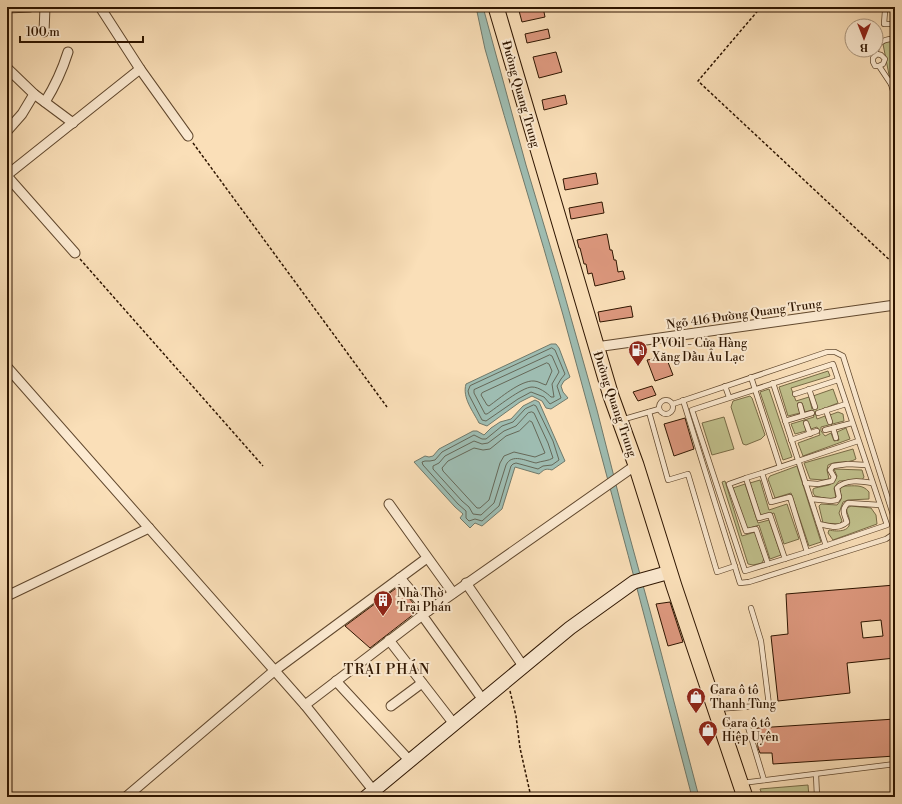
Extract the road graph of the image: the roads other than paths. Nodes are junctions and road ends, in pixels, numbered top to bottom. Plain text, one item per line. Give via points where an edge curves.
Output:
1 (30, 7) edge
2 (45, 7) edge
3 (100, 7) edge
4 (496, 7) edge
5 (7, 8) edge
6 (885, 11) dead end
7 (895, 24) edge
8 (44, 32) dead end
9 (895, 39) edge
10 (884, 40) edge
11 (68, 52) dead end
12 (873, 58) edge
13 (884, 58) edge
14 (879, 66) junction
15 (7, 68) edge
16 (140, 69) junction
17 (895, 69) edge
18 (891, 84) junction
19 (34, 94) junction
20 (895, 97) edge
21 (45, 102) junction
22 (73, 123) junction
23 (7, 131) edge
24 (188, 136) road end
25 (7, 175) edge
26 (75, 253) road end
27 (895, 305) edge
28 (596, 347) junction
29 (7, 367) edge
30 (751, 377) junction
31 (838, 380) junction
32 (773, 383) junction
33 (725, 386) junction
34 (755, 389) junction
35 (809, 390) junction
36 (795, 394) dead end
37 (729, 397) junction
38 (683, 400) junction
39 (673, 404) junction
40 (846, 404) junction
41 (800, 405) dead end
42 (815, 406) dead end
43 (659, 409) junction
44 (826, 410) junction
45 (649, 412) junction
46 (818, 412) dead end
47 (812, 413) dead end
48 (803, 416) junction
49 (620, 420) junction
50 (785, 421) junction
51 (830, 422) dead end
52 (806, 423) dead end
53 (852, 423) junction
54 (833, 428) junction
55 (825, 430) dead end
56 (816, 431) dead end
57 (810, 434) junction
58 (836, 438) dead end
59 (791, 440) junction
60 (858, 441) junction
61 (798, 461) junction
62 (636, 465) junction
63 (866, 465) junction
64 (780, 467) junction
65 (762, 473) junction
66 (746, 478) junction
67 (805, 483) junction
68 (872, 483) junction
69 (810, 499) junction
70 (390, 504) dead end
71 (880, 504) junction
72 (895, 521) edge
73 (819, 524) junction
74 (150, 530) junction
75 (895, 533) edge
76 (826, 546) junction
77 (807, 552) junction
78 (427, 558) junction
79 (785, 559) junction
80 (768, 564) junction
81 (735, 566) junction
82 (670, 572) junction
83 (400, 578) junction
84 (466, 583) junction
85 (453, 593) junction
86 (7, 596) edge
87 (751, 608) dead end
88 (425, 613) junction
89 (389, 640) junction
90 (523, 666) junction
91 (274, 671) junction
92 (336, 681) junction
93 (422, 683) junction
94 (483, 700) junction
95 (305, 705) junction
96 (391, 706) dead end
97 (715, 709) junction
98 (454, 724) junction
99 (748, 727) dead end
100 (410, 761) junction
101 (895, 764) edge
102 (816, 774) junction
103 (764, 780) junction
104 (743, 790) edge
105 (369, 794) edge
106 (126, 797) edge
107 (817, 797) edge

1 - 5 street
2 - 8 street
3 - 16 street
4 - 28 main road, Đường Quang Trung
6 - 7 lane via 884,24
9 - 10 lane
11 - 21 street via 55,87
12 - 14 lane via 875,66
13 - 14 lane via 884,63
14 - 18 lane
15 - 19 street
16 - 22 street
16 - 24 street
17 - 18 lane
18 - 20 lane
19 - 21 street
19 - 23 street via 22,114
21 - 22 street
22 - 25 street
25 - 26 street
27 - 28 street, Ngõ 416 Đường Quang Trung
28 - 49 main road, Đường Quang Trung
29 - 74 street
30 - 33 lane
30 - 34 lane
30 - 72 lane via 827,352 843,356
31 - 32 lane via 832,364
31 - 35 lane
31 - 40 lane
32 - 34 lane
32 - 50 lane
33 - 37 lane
33 - 38 lane
34 - 37 lane
34 - 64 lane
35 - 36 lane
35 - 42 lane
37 - 80 lane via 692,410 745,571
38 - 39 lane
38 - 81 lane
39 - 43 lane via 673,409 669,413 663,413
39 - 43 lane via 669,400 663,400 659,404
40 - 44 lane
40 - 53 lane
41 - 48 lane
43 - 45 lane
44 - 46 lane
44 - 51 lane
45 - 49 lane
45 - 81 lane via 668,480 688,474 717,572
47 - 48 lane
48 - 50 lane
49 - 62 main road, Đường Quang Trung
50 - 59 lane
52 - 57 lane
53 - 54 lane
53 - 60 lane
54 - 55 lane
54 - 58 lane
56 - 57 lane
57 - 59 lane
59 - 61 lane
60 - 61 lane
60 - 63 lane
61 - 64 lane
61 - 67 lane
62 - 82 main road, Đường Quang Trung
62 - 84 street
63 - 67 lane via 833,466 830,470 834,477 832,482
63 - 68 lane
64 - 65 lane
65 - 66 lane
65 - 77 lane via 771,502 790,497
66 - 79 lane via 759,518 770,515
66 - 80 lane via 729,484 746,531 756,529
67 - 69 lane
68 - 69 lane via 841,484 837,488 837,500
68 - 71 lane
69 - 73 lane
70 - 78 street
71 - 73 lane via 848,503 843,511 847,522 843,525 832,527
71 - 76 lane via 887,525
73 - 76 lane
74 - 86 street
74 - 91 street
75 - 81 lane via 886,539 749,582 740,583
76 - 77 lane
77 - 79 lane
78 - 83 street
78 - 85 street
79 - 80 lane
82 - 90 main road via 639,580 570,628
82 - 97 main road, Đường Quang Trung
83 - 88 street
83 - 91 street
84 - 85 street
84 - 90 street
85 - 88 street
87 - 97 lane via 761,640 769,705
88 - 89 street
88 - 94 street
89 - 92 street
89 - 93 street
90 - 94 main road
91 - 95 street
91 - 106 street
92 - 95 street
92 - 100 street
93 - 96 street
93 - 98 street
94 - 98 main road
95 - 105 street
97 - 104 main road, Đường Quang Trung
98 - 100 main road
99 - 103 lane
100 - 105 main road
101 - 102 lane
102 - 103 lane
102 - 107 lane
103 - 104 lane

